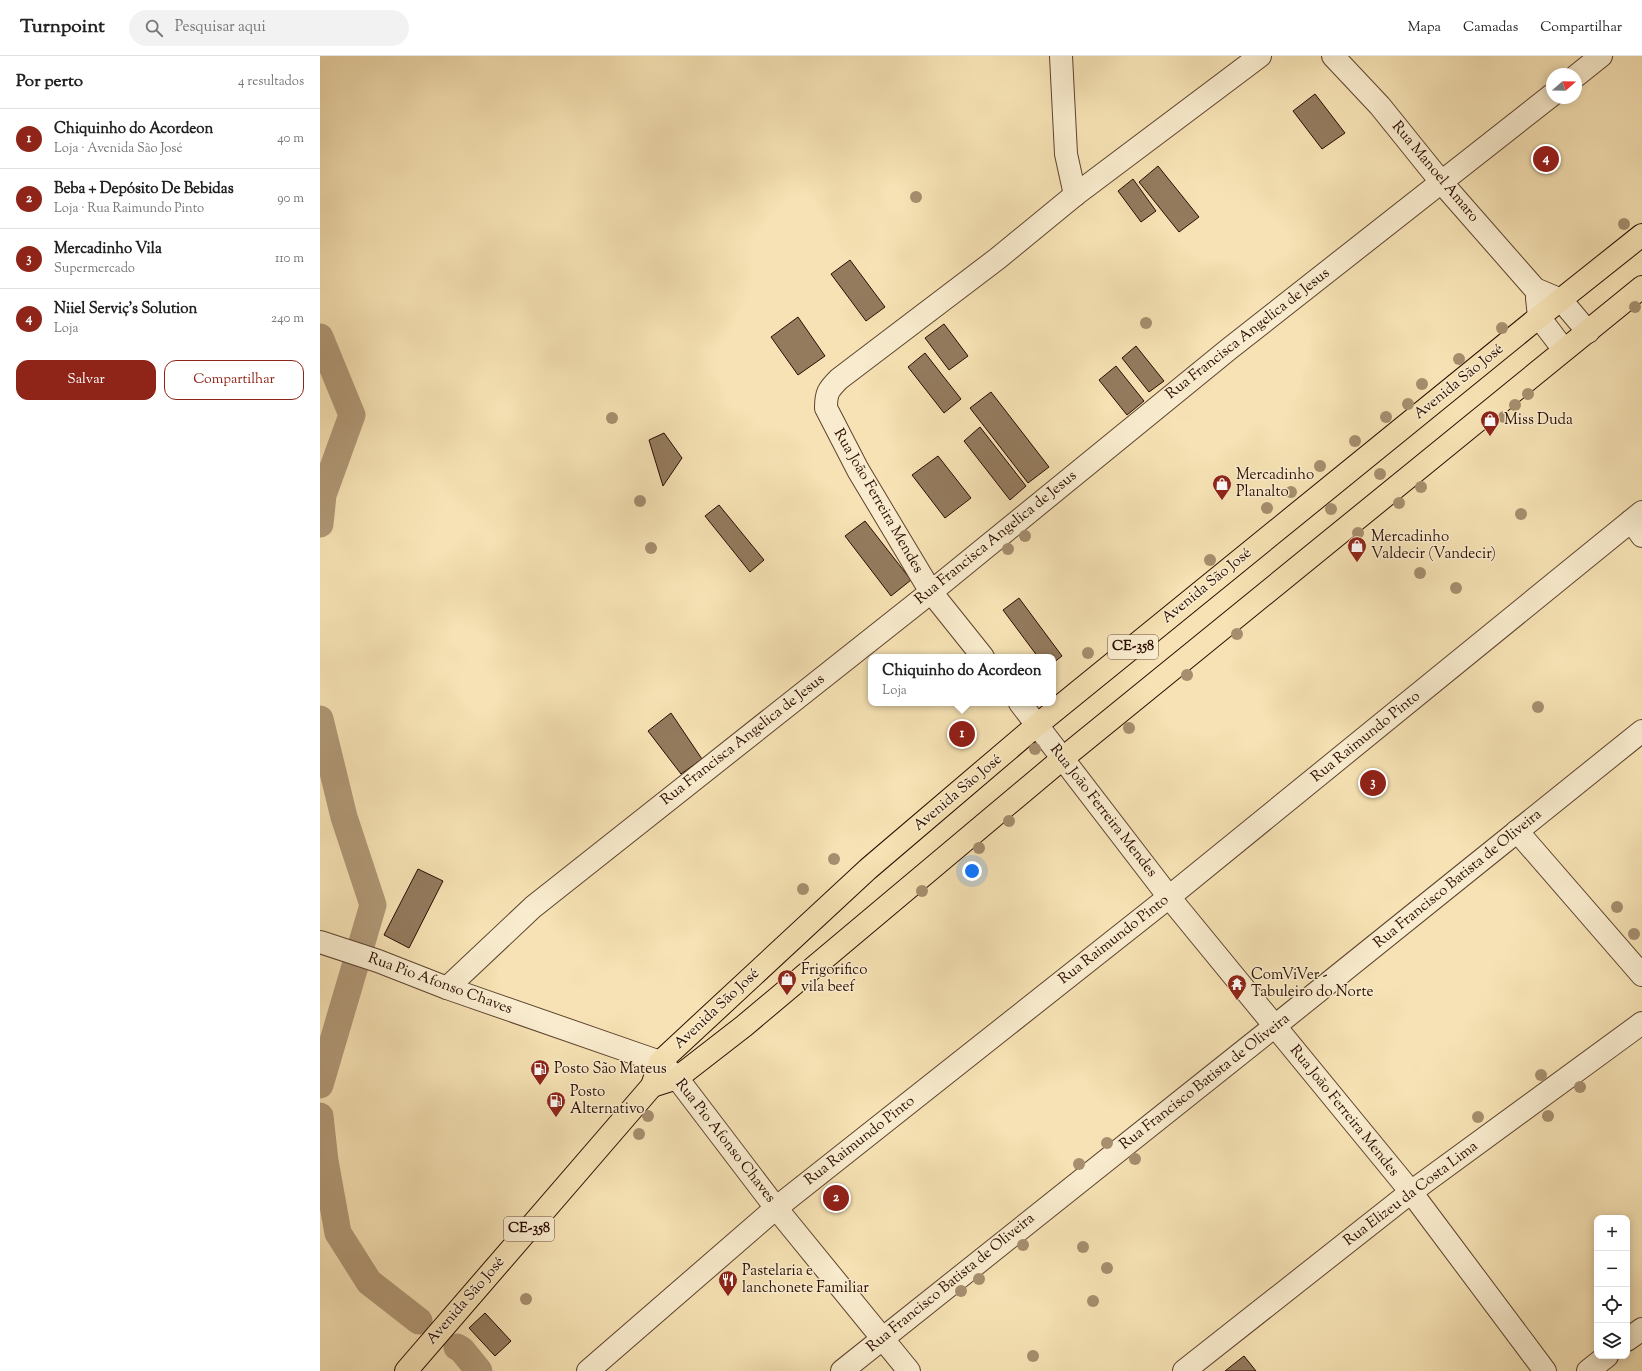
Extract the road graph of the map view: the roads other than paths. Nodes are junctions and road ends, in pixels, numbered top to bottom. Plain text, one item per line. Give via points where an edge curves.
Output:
1 (1061, 56) edge
2 (1260, 56) edge
3 (1333, 56) edge
4 (1601, 56) edge
5 (1582, 71) edge
6 (1546, 100) edge
7 (1442, 183) junction
8 (1075, 195) junction
9 (1642, 235) edge
10 (1642, 287) edge
11 (1535, 289) junction
12 (1561, 300) junction
13 (1539, 317) junction
14 (1588, 332) junction
15 (1564, 350) junction
16 (1638, 523) edge
17 (931, 592) junction
18 (981, 654) edge
19 (1022, 706) edge
20 (1037, 725) junction
21 (1642, 731) edge
22 (1062, 759) junction
23 (1517, 831) junction
24 (1170, 897) junction
25 (322, 943) edge
26 (1642, 975) edge
27 (447, 988) junction
28 (1642, 1023) edge
29 (1275, 1026) junction
30 (660, 1062) junction
31 (677, 1078) junction
32 (652, 1086) junction
33 (1411, 1192) junction
34 (776, 1208) junction
35 (1642, 1329) edge
36 (882, 1338) junction
37 (1630, 1338) edge
38 (1603, 1359) edge
39 (406, 1371) edge
40 (588, 1371) edge
41 (842, 1371) edge
42 (909, 1371) edge
43 (1184, 1371) edge
44 (1545, 1371) edge
45 (1588, 1371) edge

1 - 8 street via 1066,154
2 - 8 street, Rua João Ferreira Mendes
3 - 7 street, Rua Manoel Amaro via 1380,106
4 - 5 street
6 - 7 street, Rua Francisca Angelica de Jesus
7 - 11 street, Rua Manoel Amaro
7 - 17 street, Rua Francisca Angelica de Jesus via 1229,348
8 - 17 street, Rua João Ferreira Mendes via 829,389 826,408 858,470
9 - 12 main road, Avenida São José / CE-358
10 - 14 main road, Avenida São José / CE-358
11 - 12 street, Rua Manoel Amaro
11 - 13 street
12 - 13 main road, Avenida São José / CE-358
12 - 14 street, Rua Manoel Amaro
13 - 15 street
13 - 20 main road, Avenida São José / CE-358
14 - 15 main road, Avenida São José / CE-358
15 - 22 main road, Avenida São José / CE-358
16 - 24 street, Rua Raimundo Pinto
17 - 18 street, Rua João Ferreira Mendes
17 - 27 street, Rua Francisca Angelica de Jesus via 533,907
19 - 20 street, Rua João Ferreira Mendes
20 - 22 street, Rua João Ferreira Mendes
20 - 30 main road, Avenida São José / CE-358 via 868,869
21 - 23 street, Rua Francisco Batista de Oliveira
22 - 24 street, Rua João Ferreira Mendes
22 - 31 main road, Avenida São José / CE-358 via 744,1026
23 - 26 street
23 - 29 street, Rua Francisco Batista de Oliveira
24 - 29 street, Rua João Ferreira Mendes
24 - 34 street, Rua Raimundo Pinto
25 - 27 street, Rua Pio Afonso Chaves via 378,961
27 - 30 street, Rua Pio Afonso Chaves
28 - 33 street, Rua Elizeu da Costa Lima
29 - 33 street, Rua João Ferreira Mendes
29 - 36 street, Rua Francisco Batista de Oliveira
30 - 31 street, Rua Pio Afonso Chaves
30 - 32 main road, Avenida São José / CE-358
31 - 32 main road, Avenida São José / CE-358
31 - 34 street, Rua Pio Afonso Chaves
32 - 39 main road, Avenida São José / CE-358
33 - 43 street, Rua Elizeu da Costa Lima
33 - 44 street, Rua João Ferreira Mendes
34 - 36 street, Rua Pio Afonso Chaves
34 - 40 street, Rua Raimundo Pinto
35 - 37 street
36 - 41 street, Rua Francisco Batista de Oliveira
36 - 42 street, Rua Pio Afonso Chaves
38 - 45 street

